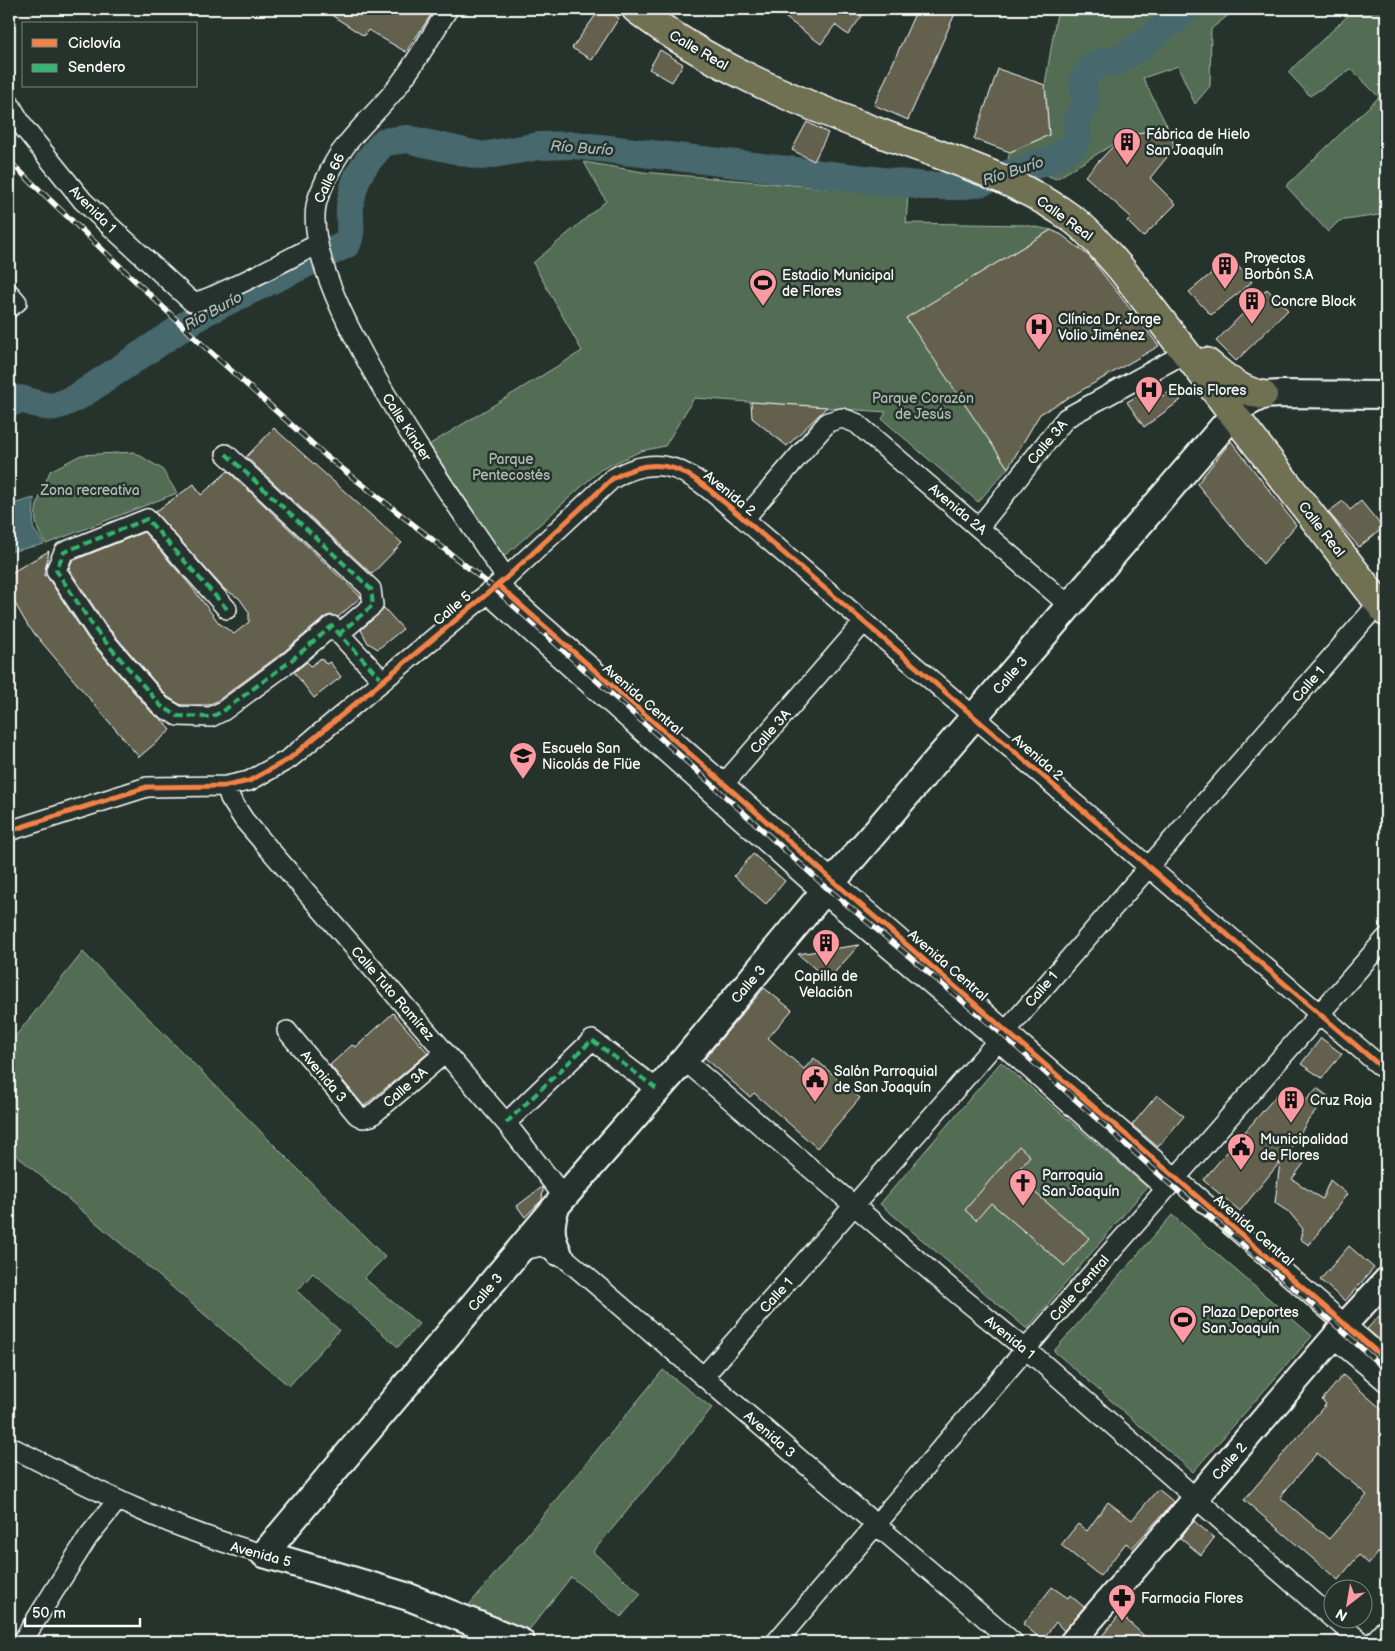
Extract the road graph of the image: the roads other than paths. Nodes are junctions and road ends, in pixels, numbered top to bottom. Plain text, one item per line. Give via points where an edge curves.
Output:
1 (448, 9) edge
2 (636, 9) edge
3 (9, 103) edge
4 (318, 244) junction
5 (324, 267) joint
6 (9, 293) edge
7 (9, 308) edge
8 (1187, 352) junction
9 (1264, 395) junction
10 (1386, 395) edge
11 (1233, 415) junction
12 (226, 454) dead end
13 (670, 466) joint
14 (744, 519) junction
15 (979, 527) junction
16 (497, 585) junction
17 (1070, 606) junction
18 (226, 608) dead end
19 (1383, 608) edge
20 (864, 622) junction
21 (340, 634) junction
22 (383, 681) junction
23 (974, 716) junction
24 (226, 786) junction
25 (719, 789) junction
26 (9, 831) edge
27 (1147, 867) junction
28 (828, 887) junction
29 (1386, 938) edge
30 (1319, 1014) junction
31 (287, 1032) dead end
32 (1001, 1035) junction
33 (445, 1053) junction
34 (684, 1060) junction
35 (1386, 1071) edge
36 (658, 1090) junction
37 (363, 1118) joint
38 (506, 1123) junction
39 (1171, 1183) junction
40 (560, 1202) junction
41 (855, 1206) junction
42 (519, 1250) junction
43 (558, 1252) junction
44 (1386, 1280) edge
45 (1340, 1331) junction
46 (1025, 1350) junction
47 (1386, 1360) edge
48 (704, 1376) junction
49 (1386, 1382) edge
50 (9, 1446) edge
51 (1196, 1499) junction
52 (117, 1501) junction
53 (877, 1525) junction
54 (264, 1554) junction
55 (1322, 1608) edge
56 (1345, 1628) edge
57 (1386, 1628) edge
58 (22, 1642) edge
59 (520, 1642) edge
60 (776, 1642) edge
61 (1013, 1642) edge
62 (1072, 1642) edge
63 (1361, 1642) edge
64 (1374, 1642) edge

1 - 4 street, Calle 66 via 401,83 343,148 331,169 318,196 314,214
2 - 8 main road, Calle Real via 686,45 740,74 1024,190 1075,222 1098,241
3 - 4 street, Avenida 1 via 24,128 83,201 192,302 217,294
4 - 5 street, Calle 66
5 - 16 street, Calle Kinder via 356,344
6 - 7 street via 17,302
8 - 9 main road via 1200,356 1241,389
8 - 11 main road, Calle Real
8 - 15 street, Calle 3A via 1066,418
9 - 10 main road
9 - 11 main road, Calle 3 via 1248,401
11 - 17 main road, Calle 3
11 - 19 main road, Calle Real
12 - 21 street via 371,589 373,605
13 - 14 street, Avenida 2 via 689,474
13 - 16 street, Calle 5 via 648,464 628,469 612,479
14 - 15 street, Avenida 2A via 828,422 842,418 856,423
14 - 20 street, Avenida 2
15 - 17 street, Avenida 2A
16 - 22 street, Calle 5
16 - 25 street, Avenida Central via 634,707
17 - 23 main road, Calle 3
18 - 21 street via 147,519 64,552 56,570 97,632 161,706 178,716 211,717 288,663 332,626
19 - 27 street, Calle 1
20 - 23 street, Avenida 2
20 - 25 street, Calle 3A
21 - 22 street
22 - 24 street, Calle 5 via 289,759 249,781
23 - 27 street, Avenida 2
23 - 28 main road, Calle 3
24 - 26 street, Calle 5 via 147,787
24 - 33 street, Calle Tuto Ramírez via 236,810
25 - 28 street, Avenida Central
27 - 30 street, Avenida 2
27 - 32 street, Calle 1
28 - 32 street, Avenida Central
28 - 34 main road, Calle 3
29 - 30 street, Calle Central
30 - 35 street, Avenida 2
30 - 39 street, Calle Central
31 - 37 street, Avenida 3 via 357,1115
32 - 39 street, Avenida Central
32 - 41 street, Calle 1
33 - 37 street, Calle 3A via 371,1116
33 - 38 street, Calle Tuto Ramírez
34 - 36 main road, Calle 3
34 - 41 street, Avenida 1
36 - 38 street via 592,1040
36 - 40 main road, Calle 3
38 - 40 street, Calle Tuto Ramírez
39 - 45 street, Avenida Central
39 - 46 street, Calle Central
40 - 42 main road, Calle 3
40 - 43 main road via 551,1228
41 - 46 street, Avenida 1
41 - 48 street, Calle 1
42 - 43 street, Avenida 3 via 541,1246
42 - 54 main road, Calle 3
43 - 48 street, Avenida 3
44 - 45 street, Calle 2
45 - 47 street, Avenida Central
45 - 49 street, Avenida Central
45 - 51 street, Calle 2
46 - 51 street, Avenida 1
46 - 53 street, Calle Central
48 - 53 street, Avenida 3
50 - 52 street, Avenida 5
51 - 55 street, Avenida 1
51 - 62 street, Calle 2
52 - 54 street, Avenida 5 via 215,1541
52 - 58 street via 88,1537
53 - 60 street, Calle Central
53 - 61 street, Avenida 3
54 - 59 main road, Avenida 5 via 409,1597
56 - 63 street, Avenida 1
57 - 64 street

